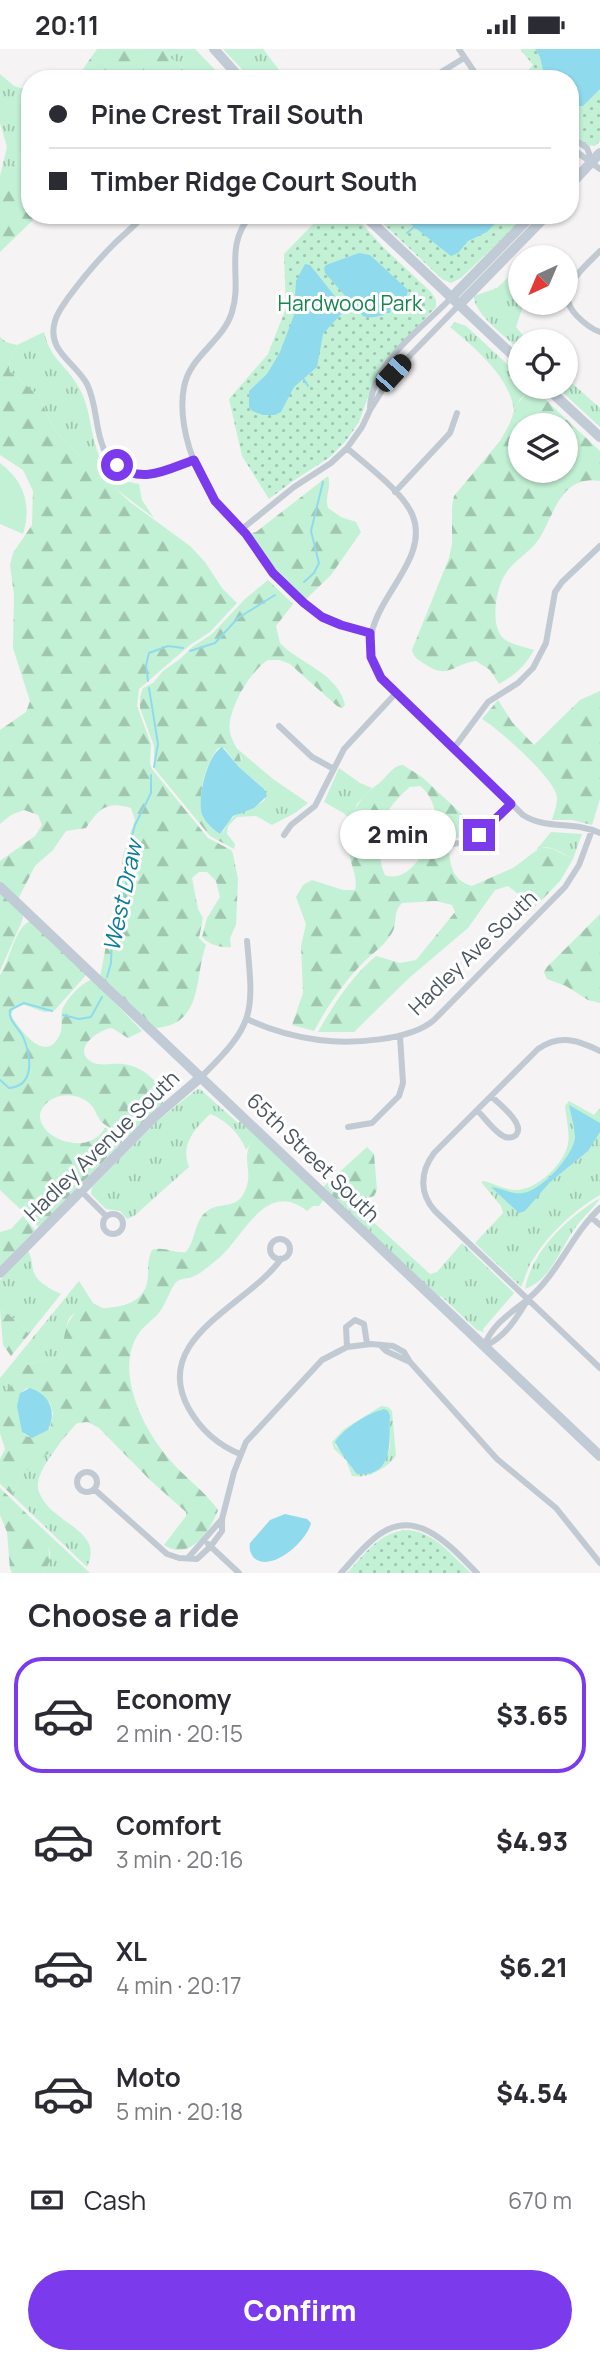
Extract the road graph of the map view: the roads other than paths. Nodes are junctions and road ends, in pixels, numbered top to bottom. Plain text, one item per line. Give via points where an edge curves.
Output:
1 (214, 49) edge
2 (459, 49) edge
3 (464, 58) junction
4 (234, 70) edge
5 (445, 70) edge
6 (473, 70) edge
7 (579, 142) edge
8 (579, 152) edge
9 (598, 161) edge
10 (579, 177) edge
11 (135, 224) edge
12 (244, 224) edge
13 (374, 224) edge
14 (524, 224) edge
15 (537, 224) edge
16 (600, 251) edge
17 (455, 301) junction
18 (600, 333) edge
19 (508, 351) edge
20 (559, 399) edge
21 (370, 410) junction
22 (457, 413) dead end
23 (600, 437) edge
24 (347, 448) junction
25 (194, 460) junction
26 (395, 492) junction
27 (242, 529) junction
28 (600, 546) edge
29 (370, 633) junction
30 (396, 693) junction
31 (279, 726) dead end
32 (454, 748) junction
33 (334, 769) junction
34 (511, 804) junction
35 (592, 830) junction
36 (427, 833) dead end
37 (600, 833) edge
38 (284, 835) dead end
39 (0, 887) edge
40 (247, 941) dead end
41 (247, 1019) junction
42 (400, 1036) junction
43 (600, 1051) edge
44 (201, 1077) junction
45 (491, 1096) junction
46 (477, 1110) junction
47 (348, 1127) dead end
48 (80, 1191) junction
49 (600, 1208) edge
50 (106, 1216) dead end
51 (591, 1217) junction
52 (600, 1225) edge
53 (281, 1259) dead end
54 (0, 1273) edge
55 (528, 1299) junction
56 (367, 1344) junction
57 (484, 1346) junction
58 (347, 1347) junction
59 (600, 1368) edge
60 (240, 1454) junction
61 (600, 1456) edge
62 (94, 1489) dead end
63 (222, 1519) junction
64 (204, 1540) junction
65 (211, 1546) junction
66 (188, 1558) junction
67 (600, 1563) edge
68 (239, 1573) edge
69 (341, 1573) edge
70 (477, 1573) edge

1 - 4 street
2 - 3 street
3 - 5 street
3 - 6 street
7 - 9 street
8 - 9 street
9 - 10 street
11 - 25 street via 71,294 55,321 54,340 61,355 86,382 102,445 119,468 147,476
12 - 25 street via 236,245 232,313 193,365 184,387 185,424
13 - 17 street
14 - 17 street
15 - 17 street
16 - 18 street via 572,280 567,296 575,314
17 - 19 street
17 - 21 street via 393,373
17 - 21 street via 389,362 371,395
20 - 23 street
21 - 24 street
22 - 26 street via 450,433
24 - 26 street
24 - 27 street
25 - 27 street via 215,501
26 - 29 street via 412,514 415,539
27 - 29 street via 268,568 307,606 337,624
28 - 32 street via 557,589 546,643 534,666 518,683 488,702
29 - 30 street via 374,665
30 - 32 street
30 - 33 street via 350,741
31 - 33 street via 310,755
32 - 34 street
33 - 38 street via 319,801
34 - 35 street via 540,823
34 - 36 street via 469,841 445,843
35 - 37 street
35 - 42 street, Hadley Ave South via 565,887 434,1020 419,1031
39 - 44 street, 65th Street South
40 - 41 street via 252,989
41 - 42 street, Hadley Ave South via 320,1040
41 - 44 street via 234,1042
42 - 47 street via 403,1083 399,1096 374,1122
43 - 45 street via 574,1040 549,1042
44 - 48 street, Hadley Avenue South
44 - 57 street, 65th Street South
45 - 46 street
45 - 46 street via 517,1123 515,1135 503,1135
46 - 55 street via 428,1161 424,1190 435,1211
48 - 50 street
48 - 54 street, Hadley Avenue South
49 - 51 street
51 - 52 street
51 - 55 street via 556,1269
53 - 60 street via 199,1333 181,1366 182,1390 193,1415 217,1443
55 - 57 street via 489,1333
55 - 59 street
56 - 58 street
56 - 58 street via 364,1324 355,1320 346,1327
56 - 67 street via 380,1345 410,1362 497,1459 556,1509
57 - 61 street, 65th Street South
58 - 60 street via 319,1363 256,1429
60 - 63 street
62 - 66 street via 165,1552
63 - 64 street
63 - 65 street via 222,1531
64 - 65 street
64 - 66 street
65 - 66 street via 197,1559
65 - 68 street
69 - 70 street via 382,1532 408,1525 433,1532

